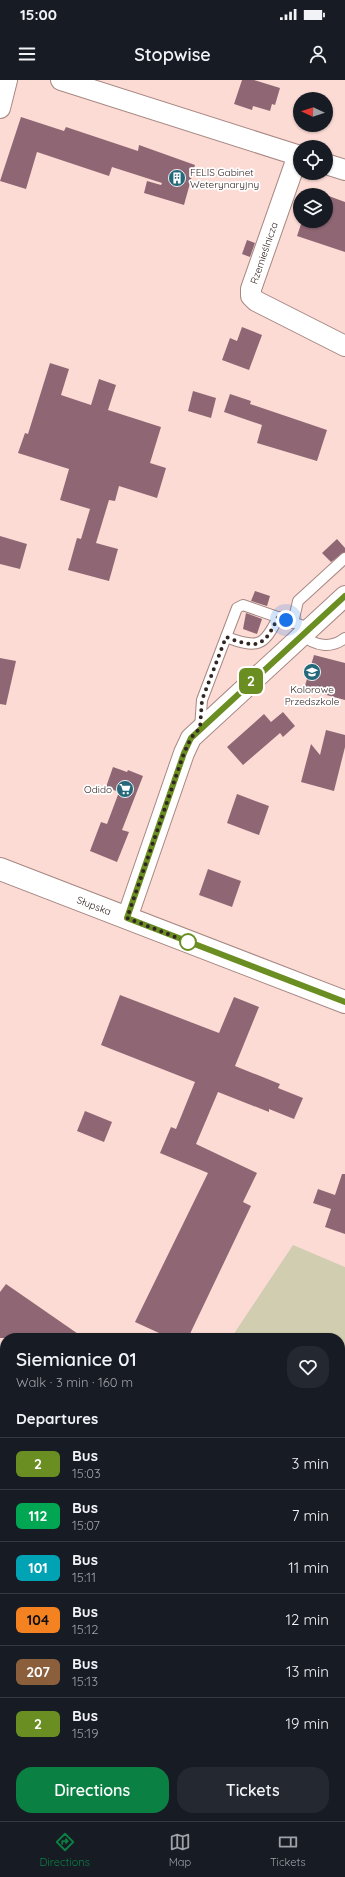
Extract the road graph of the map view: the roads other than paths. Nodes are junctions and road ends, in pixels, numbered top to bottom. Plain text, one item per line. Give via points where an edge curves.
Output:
1 (7, 80) edge
2 (62, 80) edge
3 (0, 108) edge
4 (293, 154) edge
5 (333, 166) edge
6 (345, 170) edge
7 (293, 173) edge
8 (345, 346) edge
9 (345, 558) edge
10 (345, 596) edge
11 (278, 617) junction
12 (301, 629) junction
13 (226, 637) junction
14 (345, 638) edge
15 (200, 728) junction
16 (0, 869) edge
17 (127, 918) junction
18 (345, 1002) edge

1 - 3 street
2 - 4 street, Rzemieślnicza
5 - 6 street
7 - 8 street, Rzemieślnicza via 251,289 252,296 256,301
9 - 12 lane via 298,601
10 - 12 street
11 - 12 lane
11 - 13 lane via 270,635 257,644 244,644
11 - 13 lane via 243,605 237,608
12 - 14 lane via 310,642 324,645
12 - 15 street
13 - 15 lane via 202,700
15 - 17 street via 191,738 184,753
16 - 17 main road, Słupska
17 - 18 main road, Słupska

